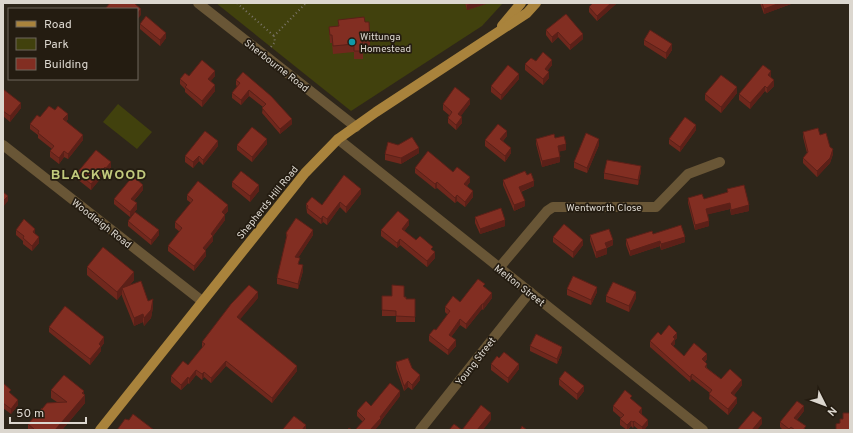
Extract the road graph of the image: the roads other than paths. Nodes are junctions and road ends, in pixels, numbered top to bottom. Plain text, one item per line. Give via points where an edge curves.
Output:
1 (198, 3) edge
2 (521, 3) edge
3 (536, 3) edge
4 (539, 3) edge
5 (527, 13) junction
6 (496, 34) junction
7 (356, 126) junction
8 (338, 139) junction
9 (3, 145) edge
10 (720, 162) dead end
11 (499, 268) junction
12 (530, 292) junction
13 (202, 301) junction
14 (100, 430) edge
15 (420, 430) edge
16 (703, 430) edge

1 - 7 street, Sherbourne Road
2 - 6 main road, Shepherds Hill Road
3 - 5 main road, Shepherds Hill Road
4 - 5 street
5 - 6 main road, Shepherds Hill Road
6 - 7 main road, Shepherds Hill Road
7 - 8 main road, Shepherds Hill Road
8 - 11 street, Melton Street
8 - 13 main road, Shepherds Hill Road via 305,173
9 - 13 street, Woodleigh Road
10 - 11 street, Wentworth Close via 688,174 656,207 553,207
11 - 12 street, Melton Street
12 - 15 street, Young Street
12 - 16 street, Melton Street
13 - 14 main road, Shepherds Hill Road

